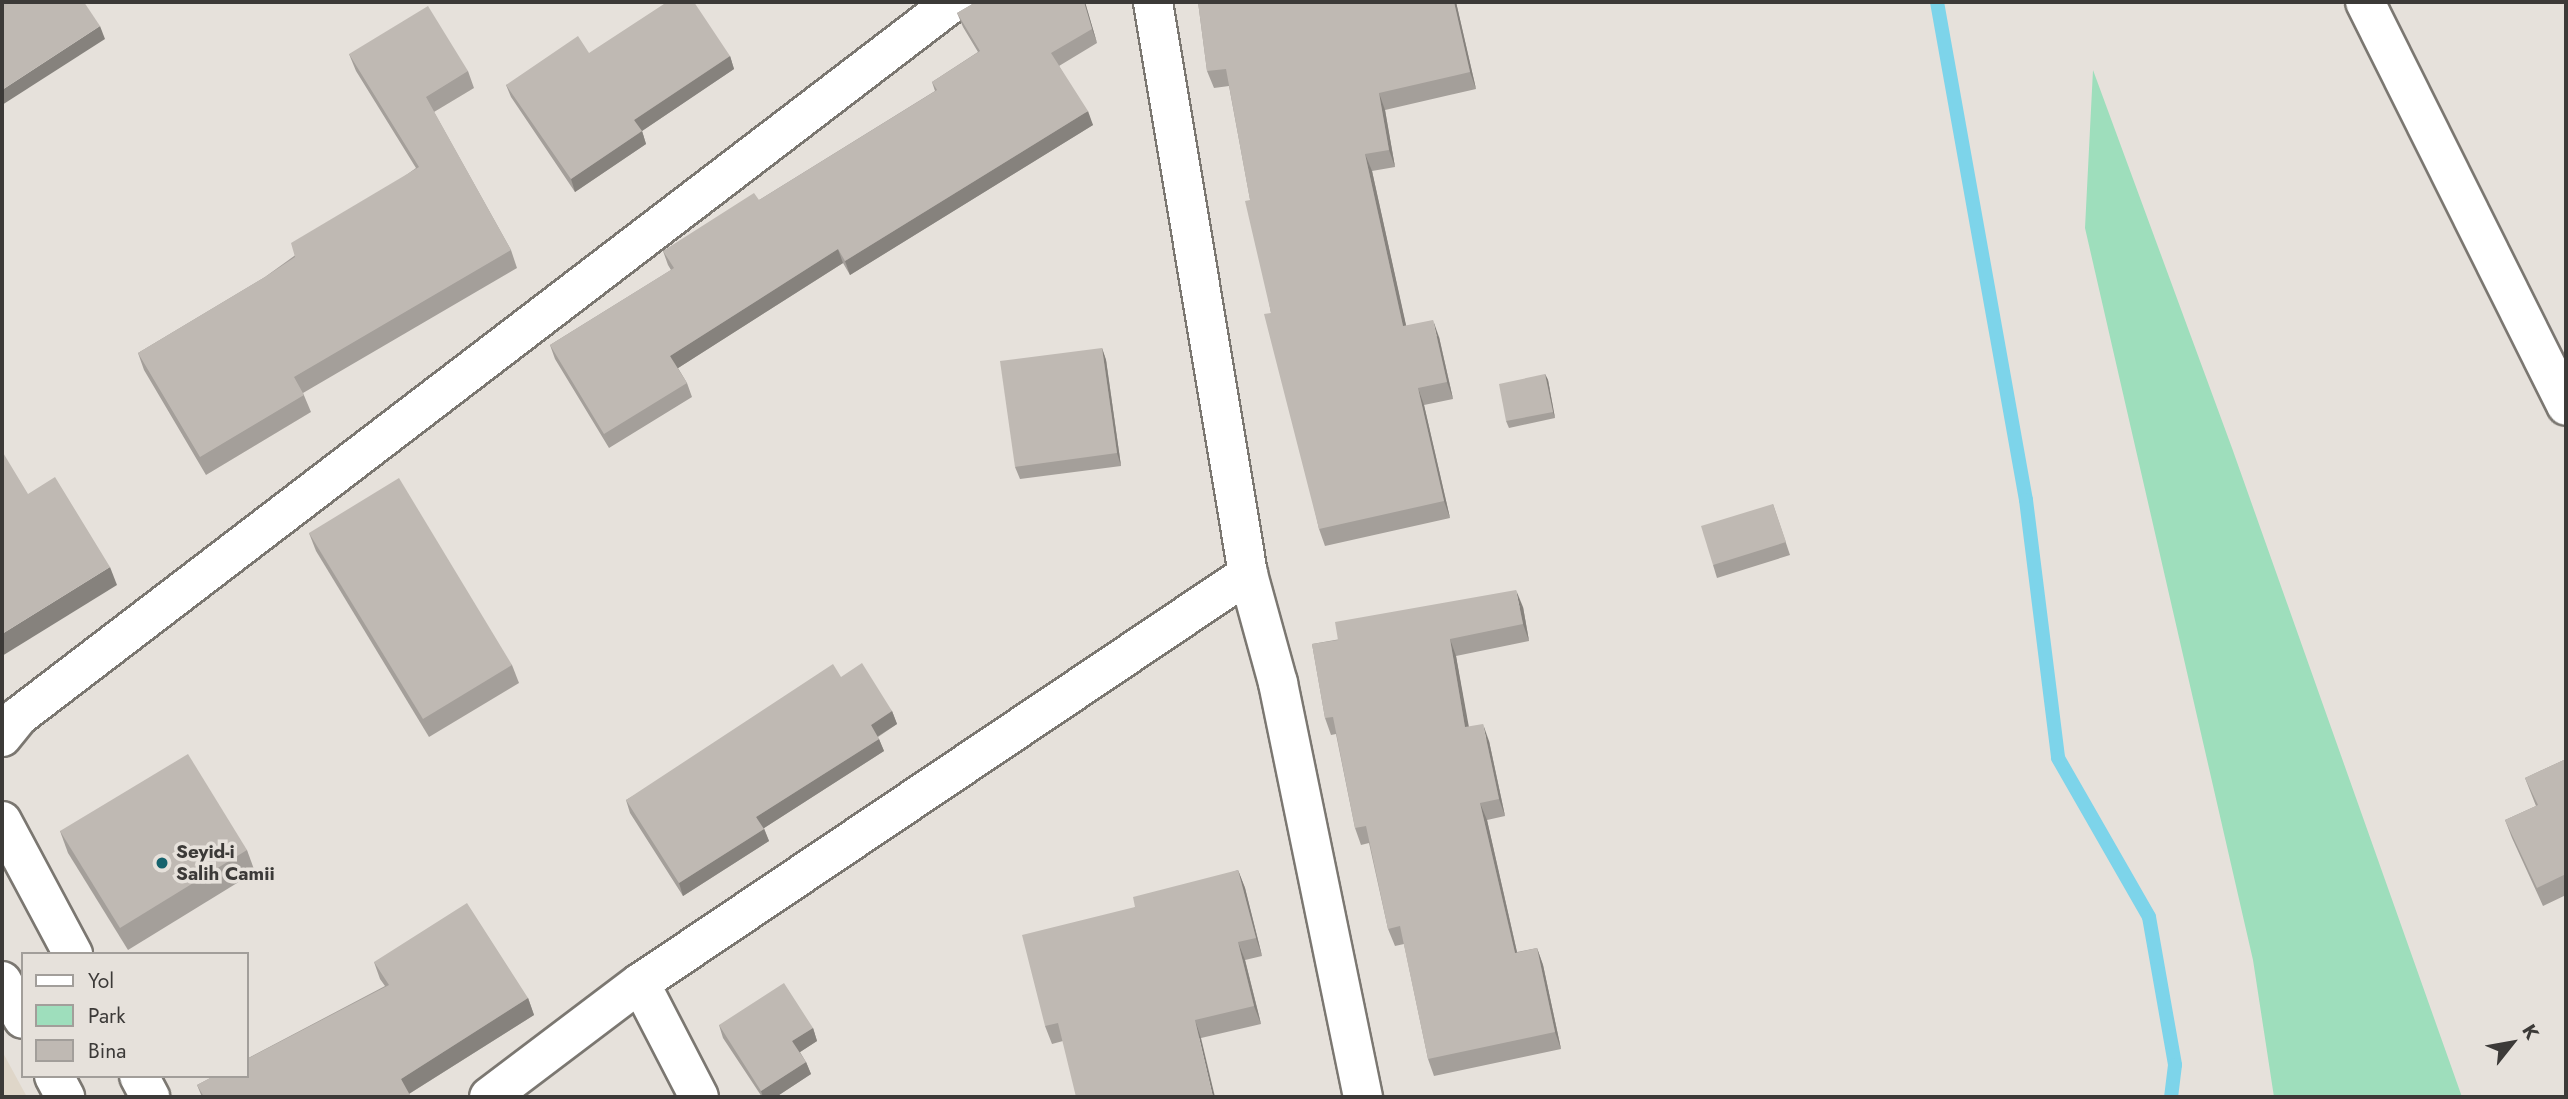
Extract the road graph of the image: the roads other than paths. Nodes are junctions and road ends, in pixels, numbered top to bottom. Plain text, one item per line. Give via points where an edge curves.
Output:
1 (953, 2) edge
2 (1153, 2) edge
3 (2365, 2) edge
4 (2566, 406) edge
5 (1248, 574) junction
6 (2, 737) edge
7 (2, 821) edge
8 (72, 952) edge
9 (2, 981) edge
10 (640, 983) junction
11 (21, 1015) edge
12 (55, 1078) edge
13 (140, 1078) edge
14 (65, 1097) edge
15 (150, 1097) edge
16 (489, 1097) edge
17 (699, 1097) edge
18 (1363, 1097) edge

1 - 6 street via 19,716
2 - 5 street
3 - 4 street
5 - 10 street
5 - 18 street via 1278,683
7 - 8 street
9 - 11 street
10 - 16 street
10 - 17 street
12 - 14 street
13 - 15 street

